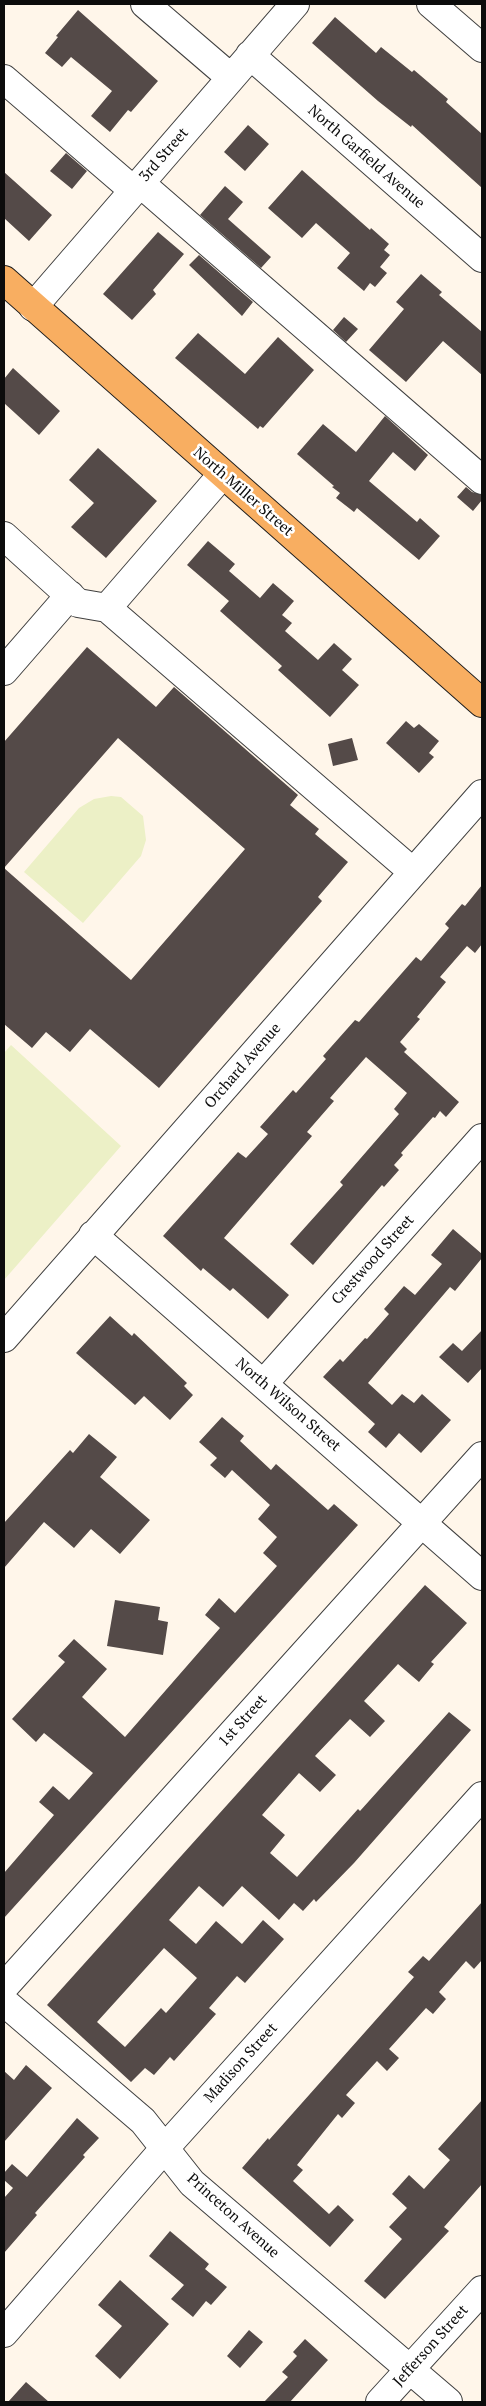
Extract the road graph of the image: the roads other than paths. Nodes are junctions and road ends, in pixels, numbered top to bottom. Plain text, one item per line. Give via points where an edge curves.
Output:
1 (145, 4) edge
2 (295, 4) edge
3 (431, 4) edge
4 (482, 48) edge
5 (250, 55) junction
6 (230, 77) junction
7 (4, 79) edge
8 (137, 186) junction
9 (482, 258) edge
10 (4, 280) edge
11 (33, 307) junction
12 (222, 475) junction
13 (482, 480) edge
14 (4, 536) edge
15 (70, 595) junction
16 (107, 608) junction
17 (4, 671) edge
18 (482, 703) edge
19 (482, 794) edge
20 (414, 872) junction
21 (482, 1138) edge
22 (93, 1235) junction
23 (4, 1338) edge
24 (264, 1384) junction
25 (482, 1456) edge
26 (422, 1523) junction
27 (482, 1576) edge
28 (482, 1796) edge
29 (4, 1987) edge
30 (4, 2002) edge
31 (164, 2148) junction
32 (482, 2290) edge
33 (4, 2334) edge
34 (410, 2370) junction
35 (380, 2402) edge
36 (448, 2402) edge

1 - 6 street
2 - 5 street, 3rd Street
3 - 4 street
5 - 6 street, 3rd Street
5 - 9 street, North Garfield Avenue
6 - 8 street, 3rd Street
7 - 8 street
8 - 11 street, 3rd Street
8 - 13 street
10 - 11 main road, North Miller Street
11 - 12 main road, North Miller Street
12 - 16 street
12 - 18 main road, North Miller Street
14 - 15 street
15 - 16 street via 78,603
15 - 17 street
16 - 20 street
19 - 20 street, Orchard Avenue
20 - 22 street, Orchard Avenue
21 - 24 street, Crestwood Street
22 - 23 street, Orchard Avenue
22 - 24 street, North Wilson Street
24 - 26 street, North Wilson Street
25 - 26 street, 1st Street
26 - 27 street, North Wilson Street
26 - 29 street, 1st Street
28 - 31 street, Madison Street
30 - 31 street, Princeton Avenue via 143,2121
31 - 33 street, Madison Street
31 - 34 street, Princeton Avenue via 192,2183
32 - 34 street, Jefferson Street
34 - 35 street, Jefferson Street
34 - 36 street, Princeton Avenue

